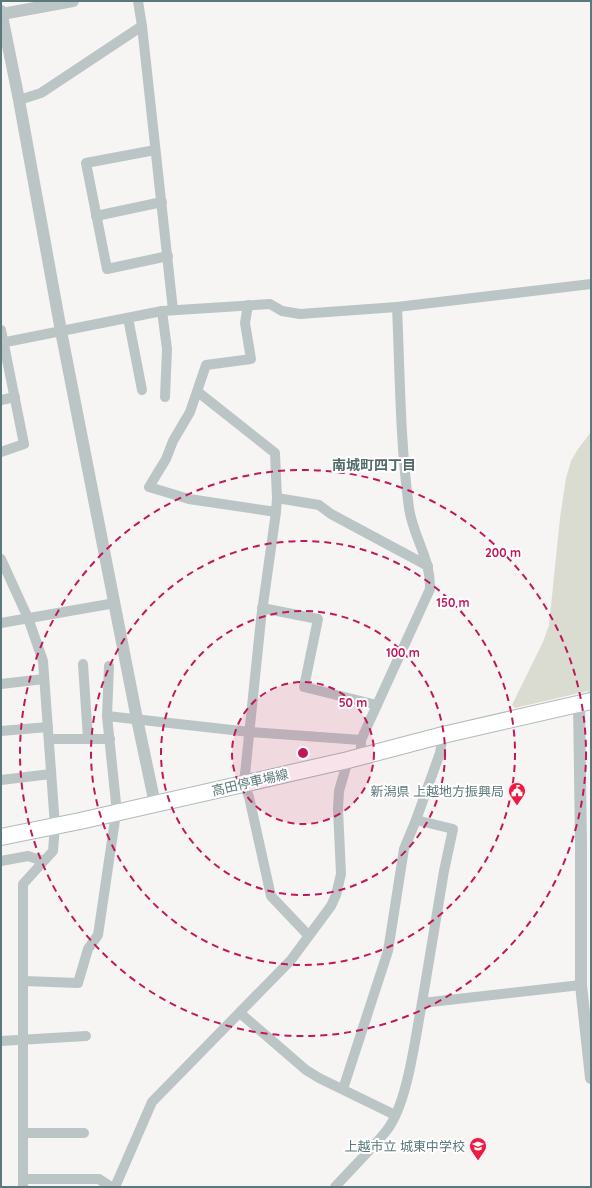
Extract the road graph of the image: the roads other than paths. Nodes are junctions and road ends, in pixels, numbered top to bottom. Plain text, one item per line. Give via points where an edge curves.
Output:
1 (73, 1) edge
2 (138, 1) edge
3 (1, 13) edge
4 (142, 26) junction
5 (20, 100) junction
6 (155, 150) junction
7 (162, 202) junction
8 (96, 216) junction
9 (168, 256) junction
10 (591, 284) edge
11 (248, 305) junction
12 (397, 307) junction
13 (174, 310) junction
14 (162, 311) junction
15 (128, 318) junction
16 (1, 330) edge
17 (61, 331) junction
18 (2, 342) edge
19 (142, 390) dead end
20 (198, 392) junction
21 (14, 397) junction
22 (165, 397) dead end
23 (1, 400) edge
24 (1, 452) edge
25 (277, 498) junction
26 (276, 512) junction
27 (2, 565) edge
28 (428, 566) junction
29 (115, 603) junction
30 (262, 608) junction
31 (28, 618) junction
32 (1, 623) edge
33 (83, 664) dead end
34 (109, 666) dead end
35 (44, 679) junction
36 (1, 684) edge
37 (585, 702) edge
38 (377, 706) junction
39 (107, 716) junction
40 (137, 719) junction
41 (48, 727) junction
42 (1, 731) edge
43 (250, 732) junction
44 (443, 735) junction
45 (49, 739) junction
46 (88, 739) junction
47 (110, 739) junction
48 (361, 740) junction
49 (355, 758) junction
50 (51, 774) junction
51 (1, 780) edge
52 (244, 784) junction
53 (155, 804) junction
54 (117, 813) junction
55 (416, 820) junction
56 (55, 826) junction
57 (1, 837) edge
58 (1, 861) edge
59 (43, 861) junction
60 (308, 935) junction
61 (24, 982) junction
62 (581, 985) junction
63 (422, 1003) junction
64 (240, 1013) junction
65 (86, 1036) dead end
66 (24, 1040) junction
67 (1, 1041) edge
68 (591, 1078) edge
69 (343, 1089) junction
70 (395, 1115) junction
71 (24, 1133) junction
72 (84, 1133) dead end
73 (24, 1183) edge
74 (111, 1187) edge
75 (115, 1187) edge
76 (335, 1187) edge

1 - 3 street
2 - 4 street
3 - 5 street
4 - 5 street via 41,93
4 - 6 street
5 - 17 street
6 - 7 street
6 - 8 street via 86,163
7 - 8 street
7 - 9 street
8 - 9 street via 107,269
9 - 13 street
10 - 12 street
11 - 12 street via 270,304 282,311 300,314
11 - 13 street
11 - 20 street via 244,323 251,359 206,365
12 - 28 street via 405,480 410,512
13 - 14 street
14 - 15 street
14 - 22 street via 167,349
15 - 17 street
15 - 19 street
16 - 18 street
17 - 18 street
17 - 29 street
18 - 21 street
20 - 25 street via 275,453
20 - 26 street via 166,459 148,487 189,499
21 - 23 street
21 - 24 street via 24,444
25 - 26 street
25 - 28 street via 319,505 330,514
26 - 30 street
27 - 31 street
28 - 38 street via 430,589
29 - 31 street
29 - 40 street
30 - 38 street via 318,618 304,687
30 - 43 street
31 - 32 street
31 - 35 street via 43,661
33 - 46 street
34 - 39 street
35 - 36 street
35 - 41 street
37 - 44 main road, 高田停車場線
37 - 62 street via 581,842
38 - 48 street
39 - 40 street
39 - 47 street
40 - 43 street
40 - 53 street
41 - 42 street
41 - 45 street
43 - 48 street
43 - 52 street
44 - 49 main road, 高田停車場線
44 - 55 street via 440,753
45 - 46 street
45 - 50 street
46 - 47 street
47 - 54 street
48 - 49 street
49 - 52 main road, 高田停車場線
49 - 60 street via 339,792 342,864 340,882 331,906
50 - 51 street
50 - 56 street
52 - 53 main road, 高田停車場線
52 - 60 street via 249,796 271,896
53 - 54 main road, 高田停車場線
54 - 56 main road, 高田停車場線
54 - 61 street via 98,935 88,949 78,983
55 - 63 street via 454,829 444,871
55 - 69 street via 404,849 388,951
56 - 57 main road, 高田停車場線
56 - 59 street via 53,851
58 - 59 street via 28,856
59 - 61 street via 23,884
60 - 64 street via 292,960
61 - 66 street
62 - 63 street
62 - 68 street
63 - 70 street via 406,1082
64 - 69 street via 306,1070
64 - 75 street via 152,1102
65 - 66 street
66 - 67 street
66 - 71 street
69 - 70 street
70 - 76 street via 387,1129
71 - 72 street
71 - 73 street
73 - 74 street via 99,1179

